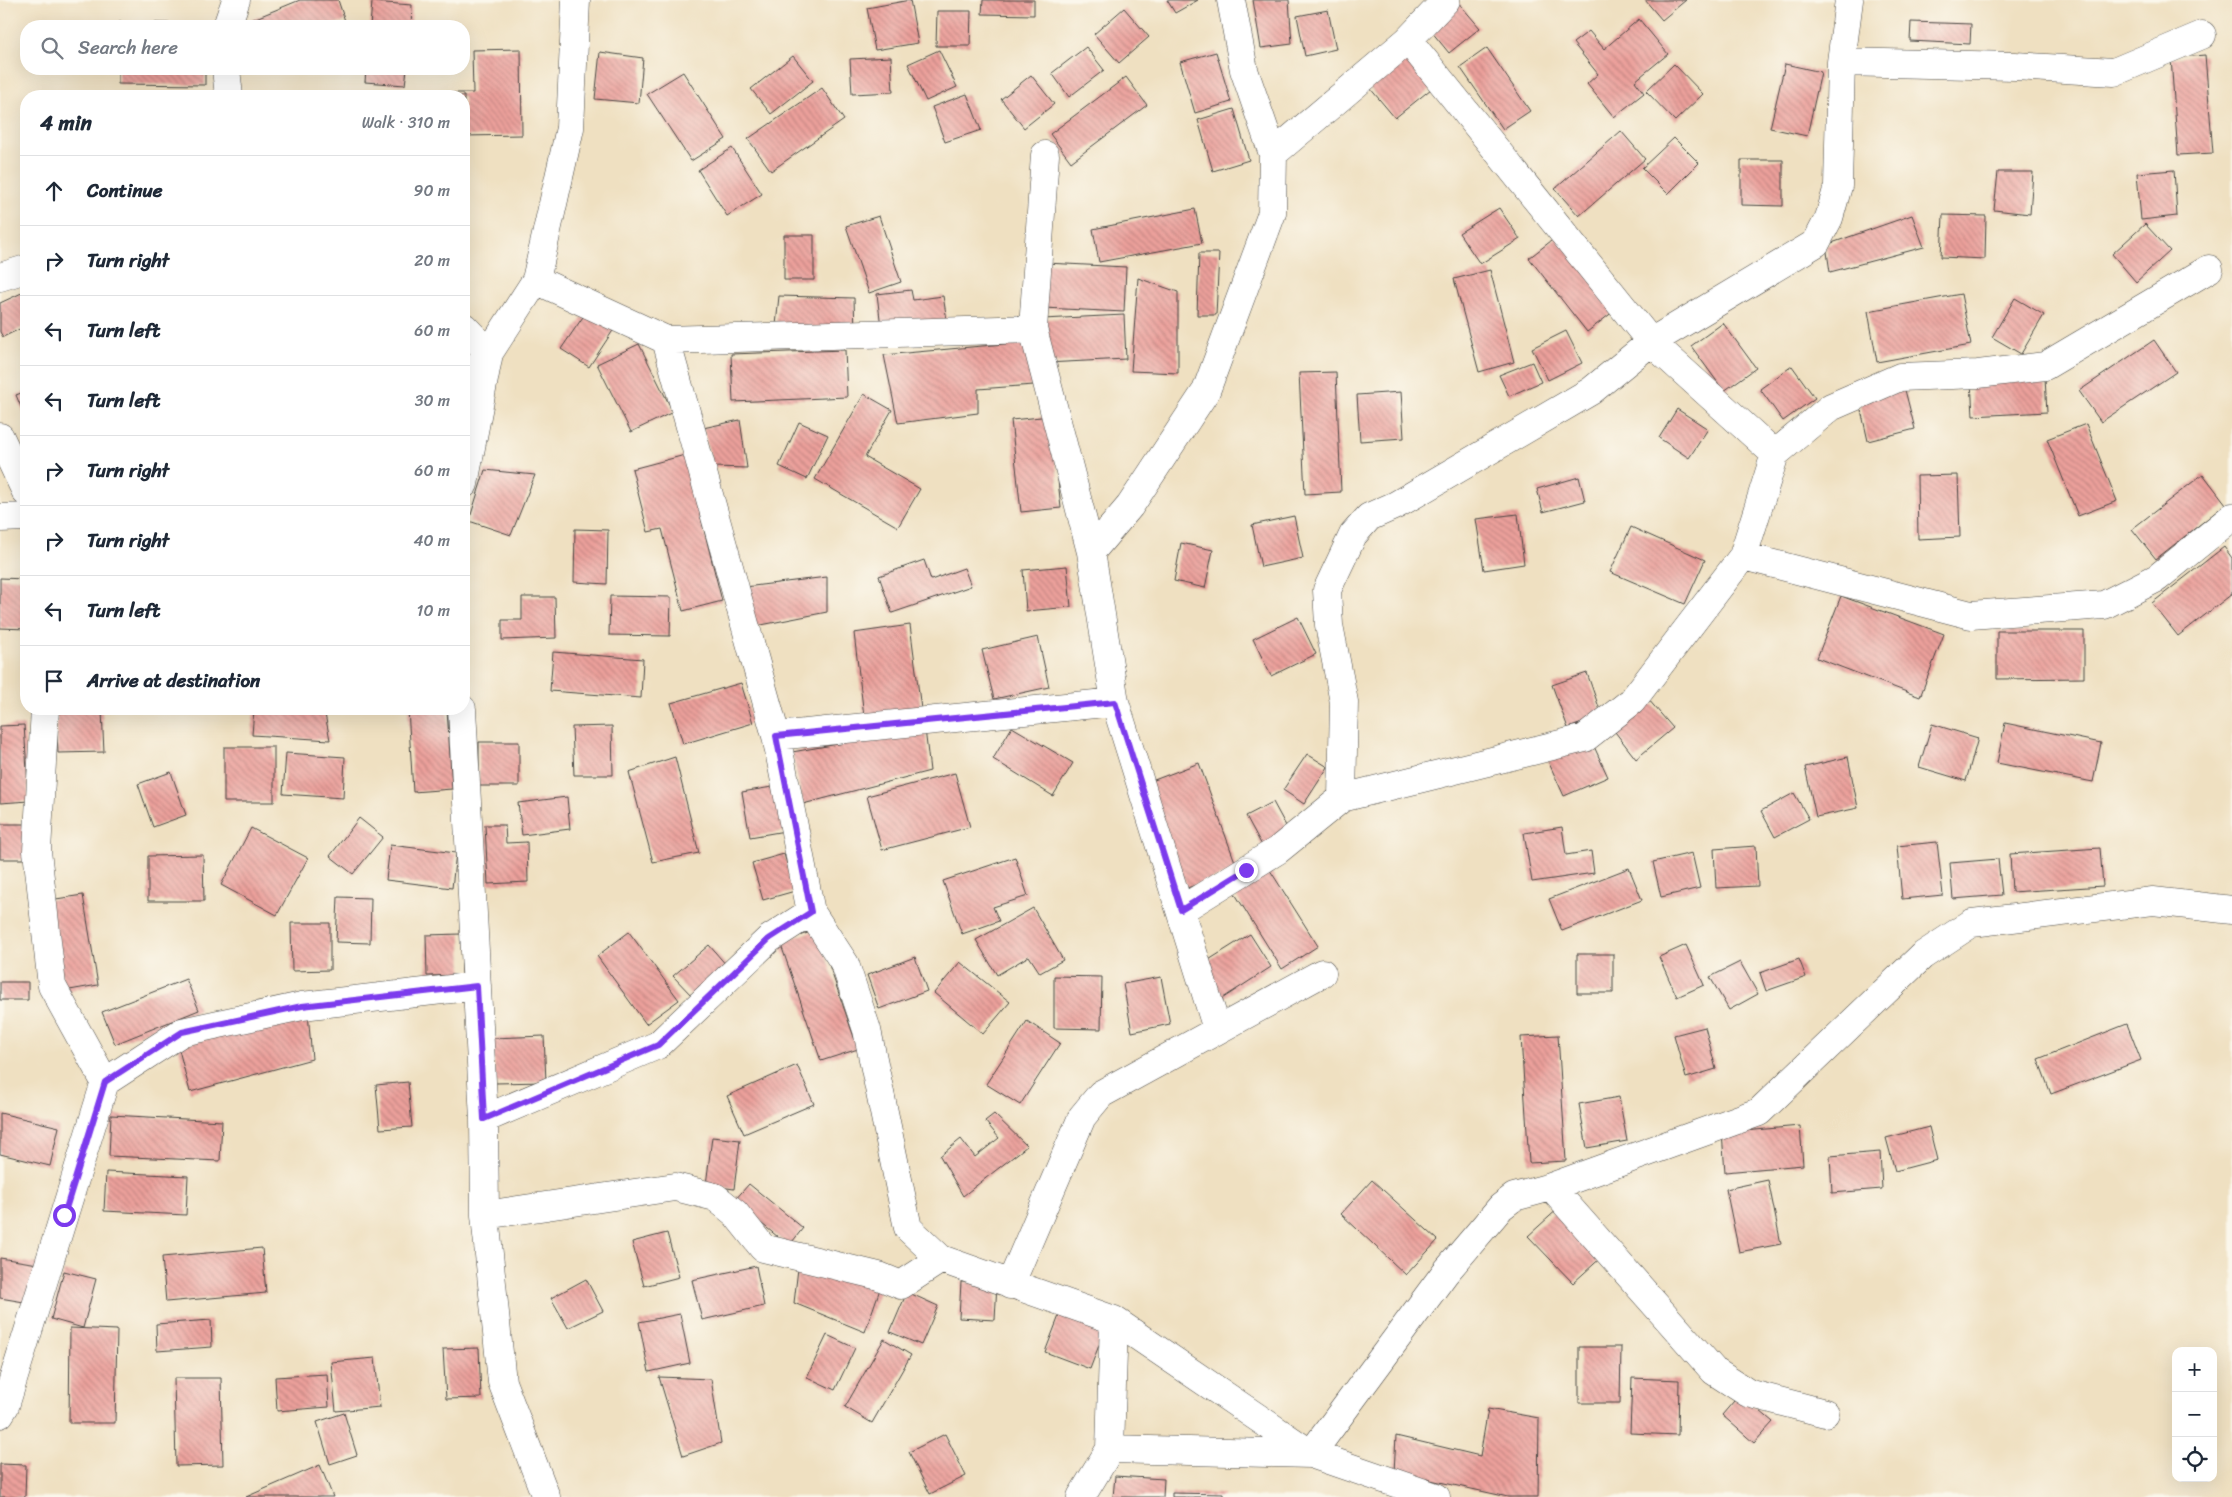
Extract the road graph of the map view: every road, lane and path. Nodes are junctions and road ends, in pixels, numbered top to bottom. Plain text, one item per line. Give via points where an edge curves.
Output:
1 (236, 0) edge
2 (576, 0) edge
3 (1231, 0) edge
4 (1446, 0) edge
5 (1849, 0) edge
6 (229, 20) edge
7 (2202, 35) dead end
8 (1408, 40) junction
9 (1841, 62) junction
10 (227, 75) edge
11 (228, 90) edge
12 (1273, 154) junction
13 (1045, 155) dead end
14 (2209, 269) dead end
15 (20, 271) edge
16 (0, 277) edge
17 (536, 280) junction
18 (1033, 329) junction
19 (470, 333) edge
20 (666, 340) junction
21 (1652, 342) junction
22 (489, 353) junction
23 (470, 374) edge
24 (0, 438) edge
25 (470, 453) edge
26 (1775, 454) junction
27 (20, 480) edge
28 (20, 517) edge
29 (2232, 517) edge
30 (0, 518) edge
31 (1091, 552) junction
32 (1743, 556) junction
33 (1115, 702) junction
34 (45, 715) edge
35 (462, 715) edge
36 (776, 736) junction
37 (1342, 798) junction
38 (1181, 910) junction
39 (2232, 910) edge
40 (811, 912) junction
41 (1322, 973) dead end
42 (477, 986) junction
43 (1217, 1029) junction
44 (105, 1082) junction
45 (484, 1119) junction
46 (1550, 1187) junction
47 (484, 1216) junction
48 (941, 1259) junction
49 (1010, 1285) junction
50 (1114, 1320) junction
51 (1825, 1413) dead end
52 (0, 1414) edge
53 (1110, 1449) junction
54 (1311, 1454) junction
55 (546, 1497) edge
56 (1081, 1497) edge
57 (1436, 1497) edge

1 - 6 street
2 - 17 street via 570,128
3 - 12 street via 1244,70
4 - 8 street
5 - 9 street
7 - 9 street via 2114,72
8 - 12 street
8 - 21 street
9 - 21 street via 1838,186 1829,218 1816,243
10 - 11 street
12 - 31 street via 1272,213 1206,391 1130,506
13 - 18 street
14 - 26 street via 2046,366 1978,374 1900,377 1831,407
15 - 16 street
17 - 20 street
17 - 22 street
18 - 20 street
18 - 31 street
19 - 22 street
20 - 36 street
21 - 26 street
21 - 37 street via 1591,391 1396,505 1369,517 1352,535 1327,590 1329,626 1344,702
22 - 23 street
22 - 25 street
24 - 27 street
26 - 32 street
28 - 30 street
29 - 32 street via 2157,578 2104,605 1971,615
31 - 33 street
32 - 37 street via 1632,701 1585,738
33 - 36 street
33 - 38 street
34 - 44 street via 37,851 52,986
35 - 42 street
36 - 40 street
37 - 38 street via 1278,850
38 - 43 street
39 - 46 street via 2153,901 1972,923 1922,956 1759,1112
40 - 45 street via 769,939 658,1045
40 - 48 street via 845,964 867,1030 908,1228
41 - 43 street
42 - 44 street via 302,1006 182,1032
42 - 45 street
43 - 49 street via 1102,1094 1082,1117
44 - 52 street
45 - 47 street
46 - 51 street via 1714,1371 1748,1393
46 - 54 street via 1514,1197 1501,1207 1445,1273
47 - 48 street via 675,1186 715,1197 735,1213 763,1248 879,1276 901,1285
47 - 55 street via 502,1382
48 - 49 street
49 - 50 street
50 - 53 street
50 - 54 street
53 - 54 street
53 - 56 street
54 - 57 street

